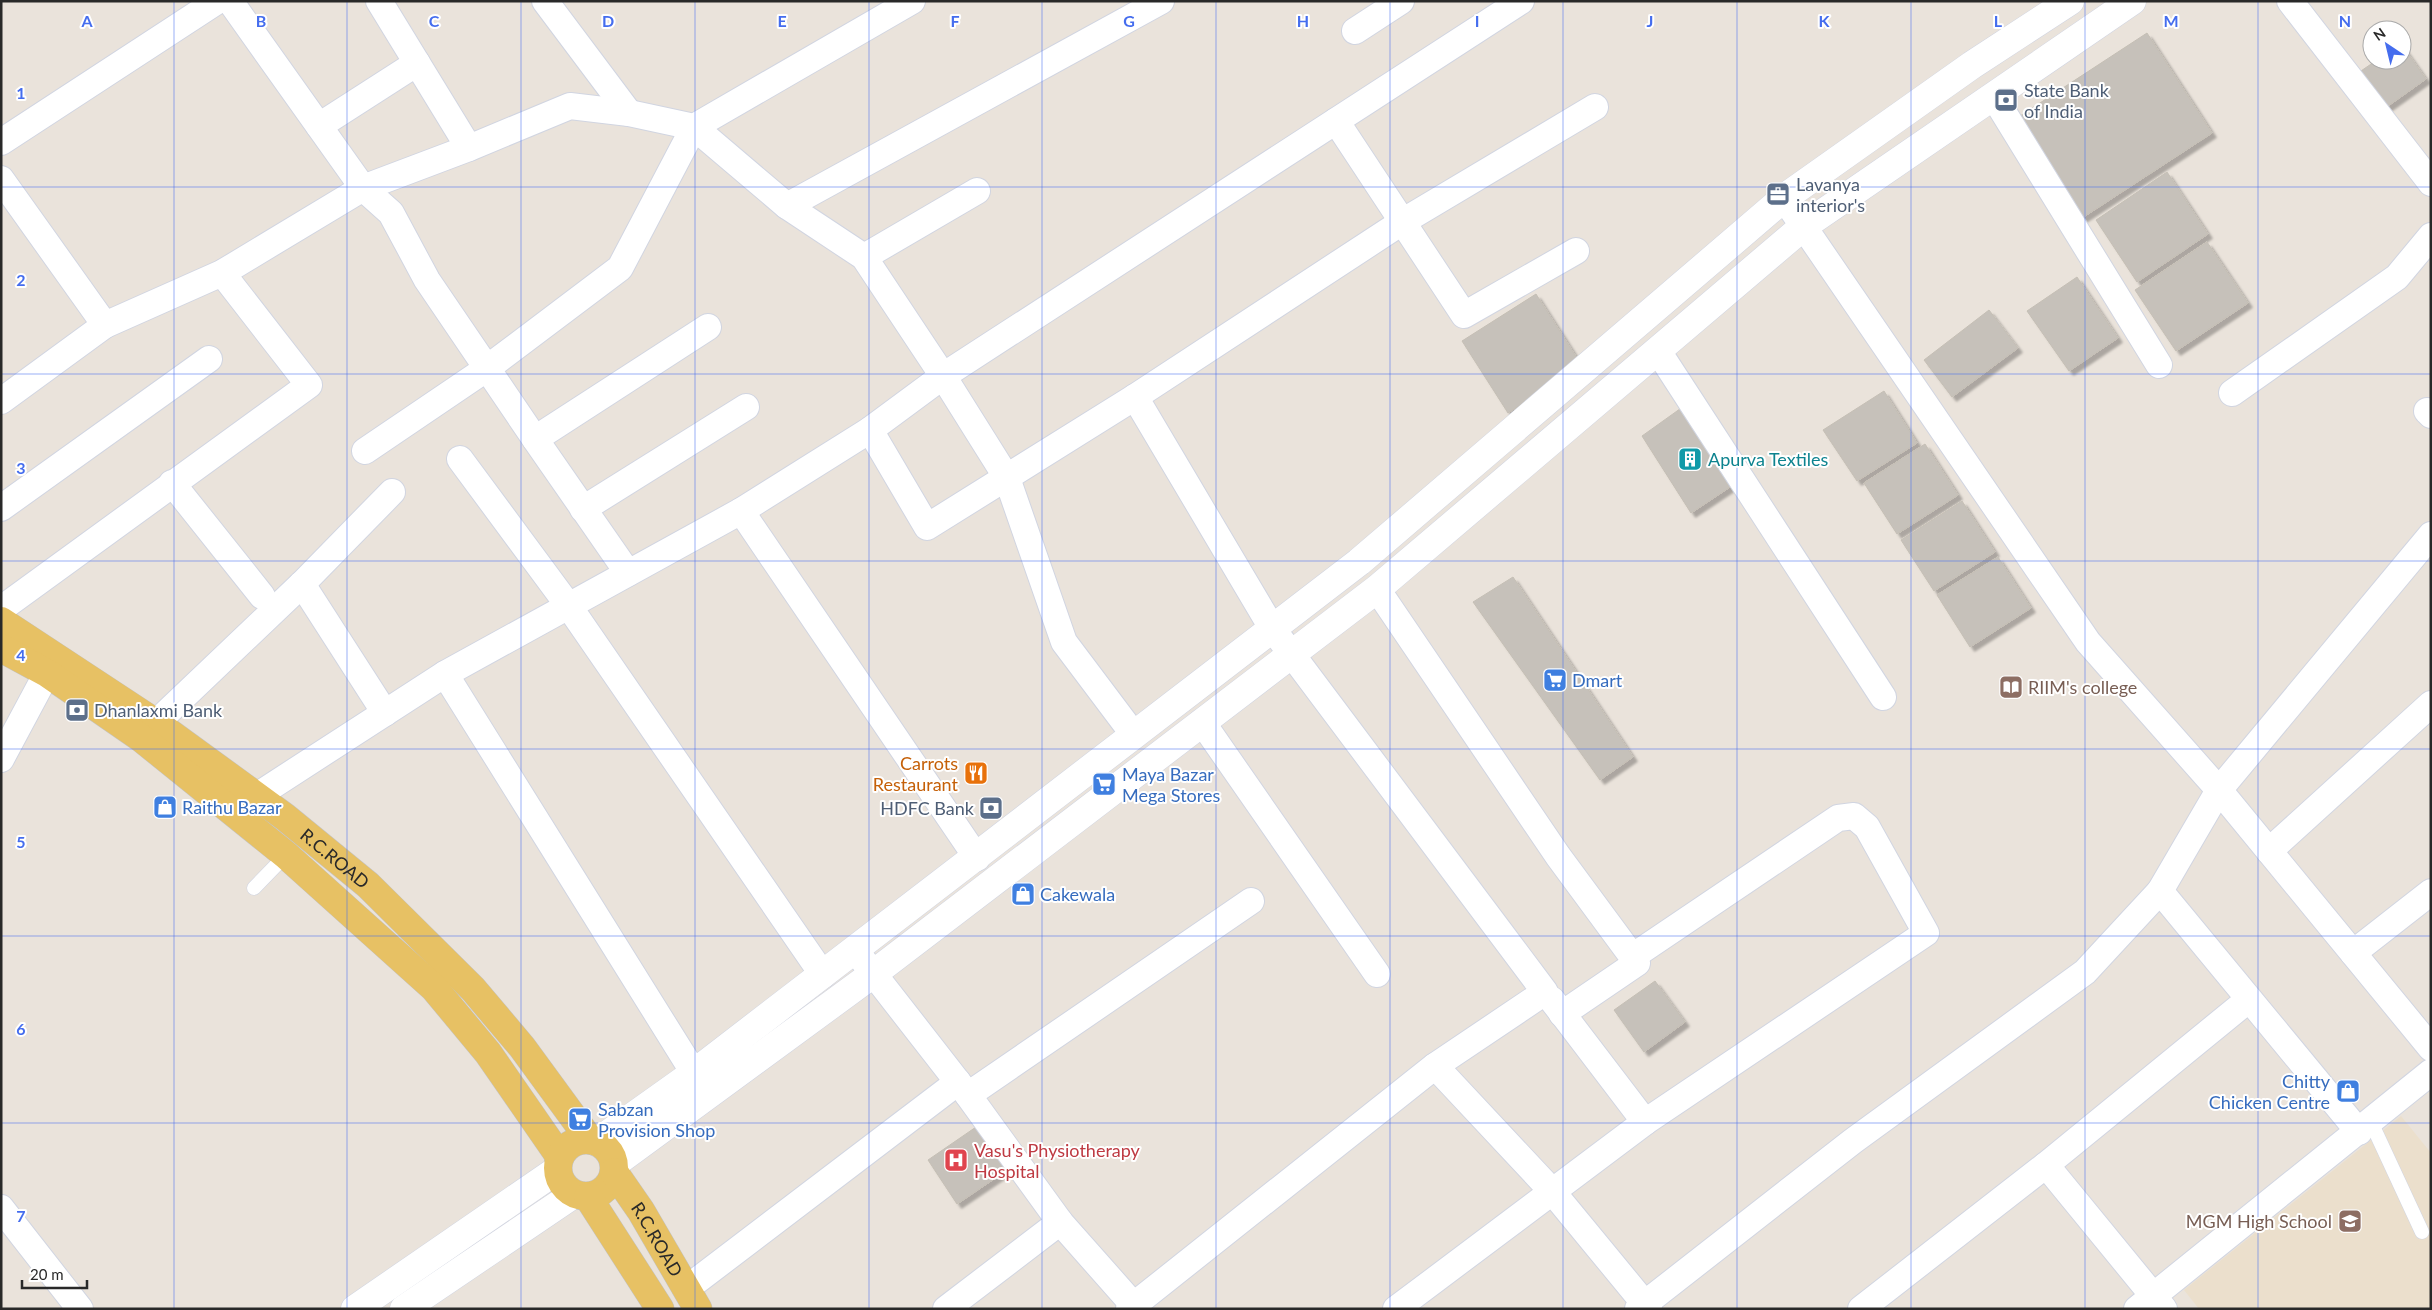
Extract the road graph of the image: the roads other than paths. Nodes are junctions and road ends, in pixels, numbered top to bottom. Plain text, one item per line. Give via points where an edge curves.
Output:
1 (217, 1) edge
2 (230, 1) edge
3 (379, 1) edge
4 (545, 1) edge
5 (912, 1) edge
6 (1161, 1) edge
7 (1400, 1) edge
8 (1521, 1) edge
9 (2070, 1) edge
10 (2132, 1) edge
11 (2290, 1) edge
12 (1355, 31) dead end
13 (418, 63) junction
14 (1994, 97) junction
15 (1596, 107) dead end
16 (629, 113) junction
17 (1336, 121) junction
18 (319, 126) junction
19 (694, 127) junction
20 (1, 142) edge
21 (469, 148) junction
22 (1, 179) edge
23 (2431, 183) edge
24 (363, 188) junction
25 (977, 191) dead end
26 (1784, 198) junction
27 (787, 206) junction
28 (1402, 222) junction
29 (1804, 226) junction
30 (2431, 236) edge
31 (1576, 251) dead end
32 (864, 257) junction
33 (222, 273) junction
34 (105, 325) junction
35 (708, 327) dead end
36 (1658, 351) junction
37 (209, 359) dead end
38 (2159, 365) dead end
39 (486, 369) junction
40 (943, 376) junction
41 (2232, 393) dead end
42 (1135, 397) junction
43 (1, 401) edge
44 (746, 407) dead end
45 (870, 430) junction
46 (535, 439) junction
47 (364, 451) dead end
48 (460, 459) dead end
49 (1008, 478) junction
50 (172, 483) junction
51 (392, 492) dead end
52 (1, 508) edge
53 (583, 509) junction
54 (741, 512) junction
55 (2431, 535) edge
56 (628, 573) junction
57 (302, 584) junction
58 (1377, 589) junction
59 (262, 596) dead end
60 (568, 605) junction
61 (1, 609) edge
62 (1, 621) edge
63 (1272, 628) junction
64 (1, 648) edge
65 (1291, 653) junction
66 (47, 673) junction
67 (445, 674) junction
68 (1883, 697) dead end
69 (2431, 704) edge
70 (386, 713) junction
71 (1202, 722) junction
72 (156, 723) junction
73 (1134, 736) junction
74 (1, 759) edge
75 (2220, 790) junction
76 (256, 797) junction
77 (232, 813) junction
78 (2269, 851) junction
79 (286, 855) junction
80 (977, 858) junction
81 (254, 888) dead end
82 (2160, 891) junction
83 (2431, 892) edge
84 (1251, 901) dead end
85 (855, 950) junction
86 (2353, 953) junction
87 (1632, 957) junction
88 (823, 974) junction
89 (873, 974) junction
90 (1377, 974) dead end
91 (1545, 992) junction
92 (2248, 1000) junction
93 (1562, 1014) junction
94 (2431, 1048) edge
95 (1435, 1066) junction
96 (2431, 1072) edge
97 (694, 1073) junction
98 (963, 1088) junction
99 (1645, 1122) junction
100 (2365, 1127) junction
101 (593, 1141) junction
102 (558, 1164) junction
103 (2046, 1165) junction
104 (614, 1168) junction
105 (1550, 1190) junction
106 (581, 1195) junction
107 (1, 1208) edge
108 (1060, 1222) junction
109 (2422, 1232) dead end
110 (692, 1299) edge
111 (2152, 1304) edge
112 (1133, 1307) edge
113 (1644, 1307) edge
114 (80, 1309) edge
115 (355, 1309) edge
116 (404, 1309) edge
117 (660, 1309) edge
118 (946, 1309) edge
119 (1396, 1309) edge
120 (1861, 1309) edge

1 - 20 street
2 - 18 street
3 - 13 street
4 - 16 street
5 - 19 street
6 - 27 street
7 - 12 street
8 - 17 street
9 - 26 street via 1972,65
10 - 14 street
11 - 23 street
13 - 18 street
13 - 21 street
14 - 29 street
14 - 38 street
15 - 28 street
16 - 19 street
16 - 21 street via 570,106
17 - 28 street
17 - 40 street
18 - 24 street
19 - 27 street
19 - 39 street via 620,268
21 - 24 street
22 - 34 street
24 - 33 street
24 - 39 street via 391,213 428,280
25 - 32 street
26 - 29 street
26 - 63 street via 1359,562
27 - 32 street
28 - 31 street via 1464,315
28 - 42 street
29 - 36 street
29 - 75 street via 2088,642
30 - 41 street via 2396,277
32 - 40 street
33 - 34 street
33 - 50 street via 309,385
34 - 43 street
35 - 46 street
36 - 58 street
36 - 68 street
37 - 52 street
39 - 46 street
39 - 47 street
40 - 45 street
40 - 49 street
42 - 49 street
42 - 63 street
44 - 53 street
45 - 49 street via 927,528
45 - 54 street
46 - 53 street
48 - 60 street
49 - 73 street via 1064,642
50 - 59 street
50 - 61 street
51 - 57 street
53 - 56 street
54 - 56 street
54 - 80 street
55 - 75 street
56 - 60 street
57 - 70 street
57 - 72 street
58 - 65 street
58 - 87 street via 1558,856
60 - 67 street
60 - 88 street
62 - 72 main road, R.C.ROAD
63 - 65 street
63 - 73 street
64 - 66 main road, R.C.ROAD
65 - 71 street
65 - 91 street
66 - 74 street
66 - 77 main road, R.C.ROAD via 141,738
67 - 70 street
67 - 97 street
69 - 78 street
70 - 76 street
71 - 89 street
71 - 90 street
72 - 76 main road, R.C.ROAD
73 - 80 street
75 - 78 street
75 - 82 street
76 - 77 street
76 - 101 main road, R.C.ROAD via 286,817 368,886 472,989 522,1047
77 - 79 main road, R.C.ROAD
78 - 86 street
79 - 81 lane
79 - 102 main road, R.C.ROAD via 434,988 488,1053
80 - 85 street
82 - 92 street
82 - 113 street via 2085,972 1853,1141
83 - 86 street
84 - 98 street
85 - 88 street
85 - 89 street
86 - 94 street
87 - 93 street via 1637,964
87 - 99 street via 1838,818 1854,816 1867,827 1926,933
88 - 97 street
89 - 98 street
89 - 104 street
91 - 93 street
91 - 95 street
92 - 100 street
92 - 103 street
93 - 99 street
95 - 105 street
95 - 112 street
96 - 100 street
97 - 101 street
98 - 108 street
98 - 110 street
99 - 105 street
100 - 109 lane
100 - 111 street
101 - 102 main road via 575,1141
101 - 104 main road via 609,1150
102 - 106 main road via 562,1184
102 - 115 street
103 - 111 street
103 - 120 street
104 - 106 main road via 608,1186 596,1195
104 - 110 main road, R.C.ROAD
105 - 113 street
105 - 119 street
106 - 116 street
106 - 117 main road, R.C.ROAD
107 - 114 street
108 - 112 street
108 - 118 street

